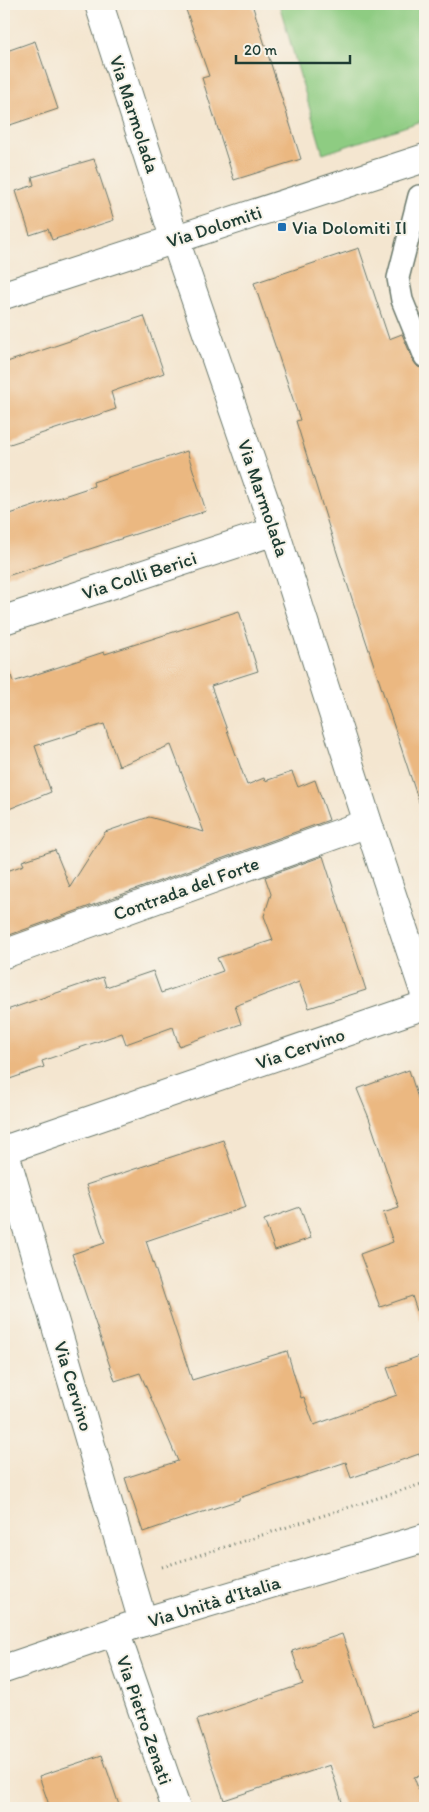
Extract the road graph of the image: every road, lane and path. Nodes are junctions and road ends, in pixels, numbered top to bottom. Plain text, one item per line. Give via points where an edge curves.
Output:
1 (99, 4) edge
2 (425, 158) edge
3 (419, 196) dead end
4 (175, 239) junction
5 (4, 295) edge
6 (425, 357) edge
7 (275, 531) junction
8 (4, 620) edge
9 (368, 823) junction
10 (4, 954) edge
11 (425, 994) edge
12 (425, 1005) edge
13 (425, 1483) edge
14 (425, 1538) edge
15 (130, 1577) junction
16 (144, 1622) junction
17 (115, 1631) junction
18 (4, 1669) edge
19 (176, 1808) edge

1 - 4 street, Via Marmolada
2 - 4 street, Via Dolomiti
3 - 6 lane via 398,278 402,300
4 - 5 street, Via Dolomiti
4 - 7 street, Via Marmolada
7 - 8 street, Via Colli Berici
7 - 9 street, Via Marmolada
9 - 10 street, Contrada del Forte
9 - 11 street, Via Marmolada
12 - 15 street, Via Cervino via 4,1150
13 - 15 path
14 - 16 street, Via Unità d'Italia
15 - 16 street, Via Cervino
16 - 17 street, Via Unità d'Italia
17 - 18 street, Via Unità d'Italia
17 - 19 street, Via Pietro Zenati

